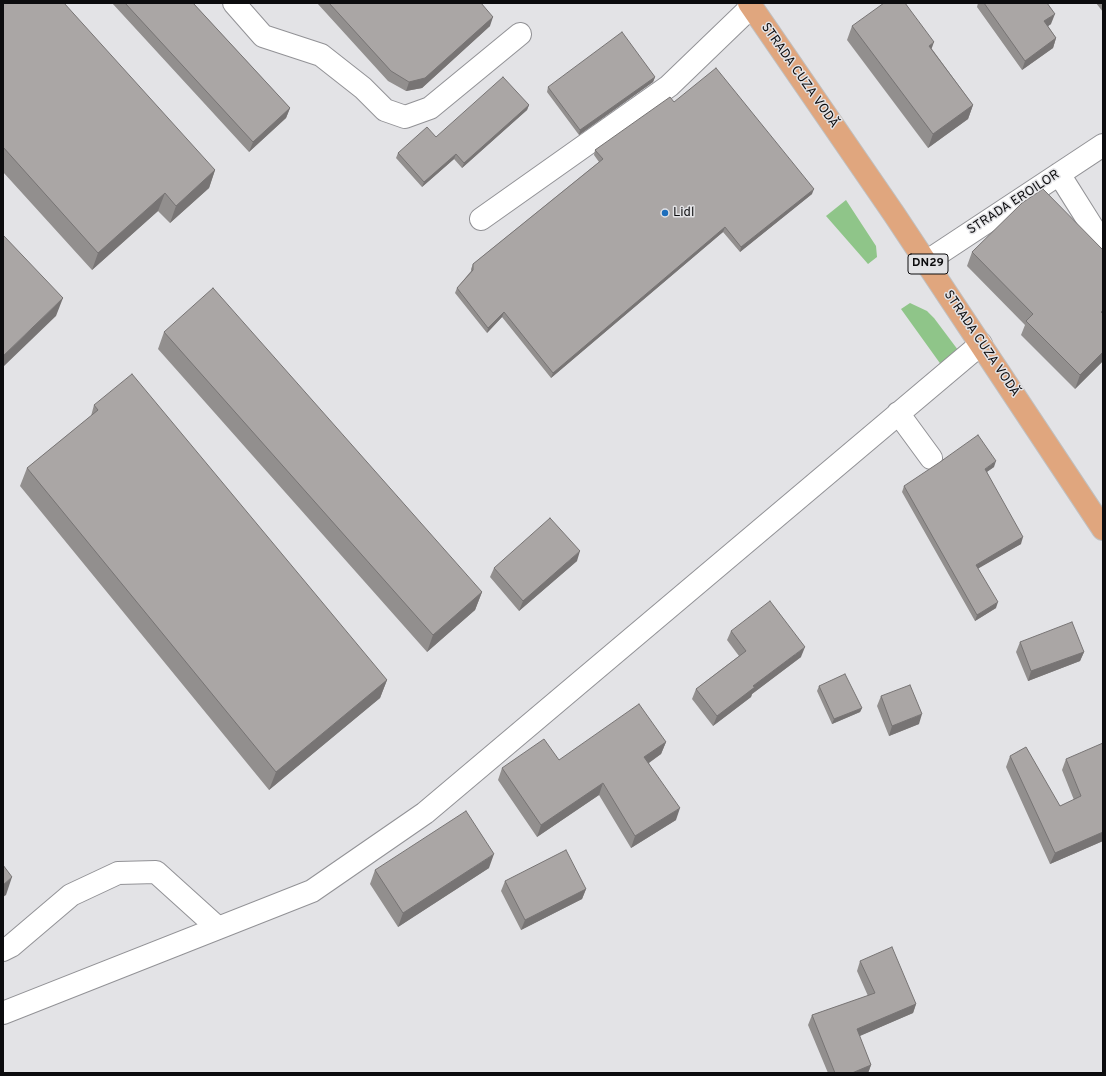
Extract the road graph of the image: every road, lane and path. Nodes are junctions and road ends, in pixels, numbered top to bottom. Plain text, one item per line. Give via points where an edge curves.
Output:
1 (234, 3) edge
2 (750, 5) edge
3 (520, 34) dead end
4 (1103, 145) edge
5 (1059, 174) junction
6 (481, 219) dead end
7 (1103, 244) edge
8 (926, 262) junction
9 (981, 344) junction
10 (898, 413) junction
11 (931, 458) dead end
12 (1103, 528) edge
13 (218, 928) junction
14 (3, 950) edge
15 (3, 1013) edge

1 - 3 street via 263,36 321,55 363,88 385,110 405,117 430,108
2 - 6 street via 669,86
2 - 8 main road, STRADA CUZA VODĂ / DN29
4 - 5 street, STRADA EROILOR
5 - 7 street
5 - 8 street, STRADA EROILOR
8 - 9 main road, STRADA CUZA VODĂ / DN29
9 - 10 street
9 - 12 main road, STRADA CUZA VODĂ / DN29
10 - 11 street
10 - 13 street via 425,813 312,891
13 - 14 street via 156,872 118,872 71,895
13 - 15 street

